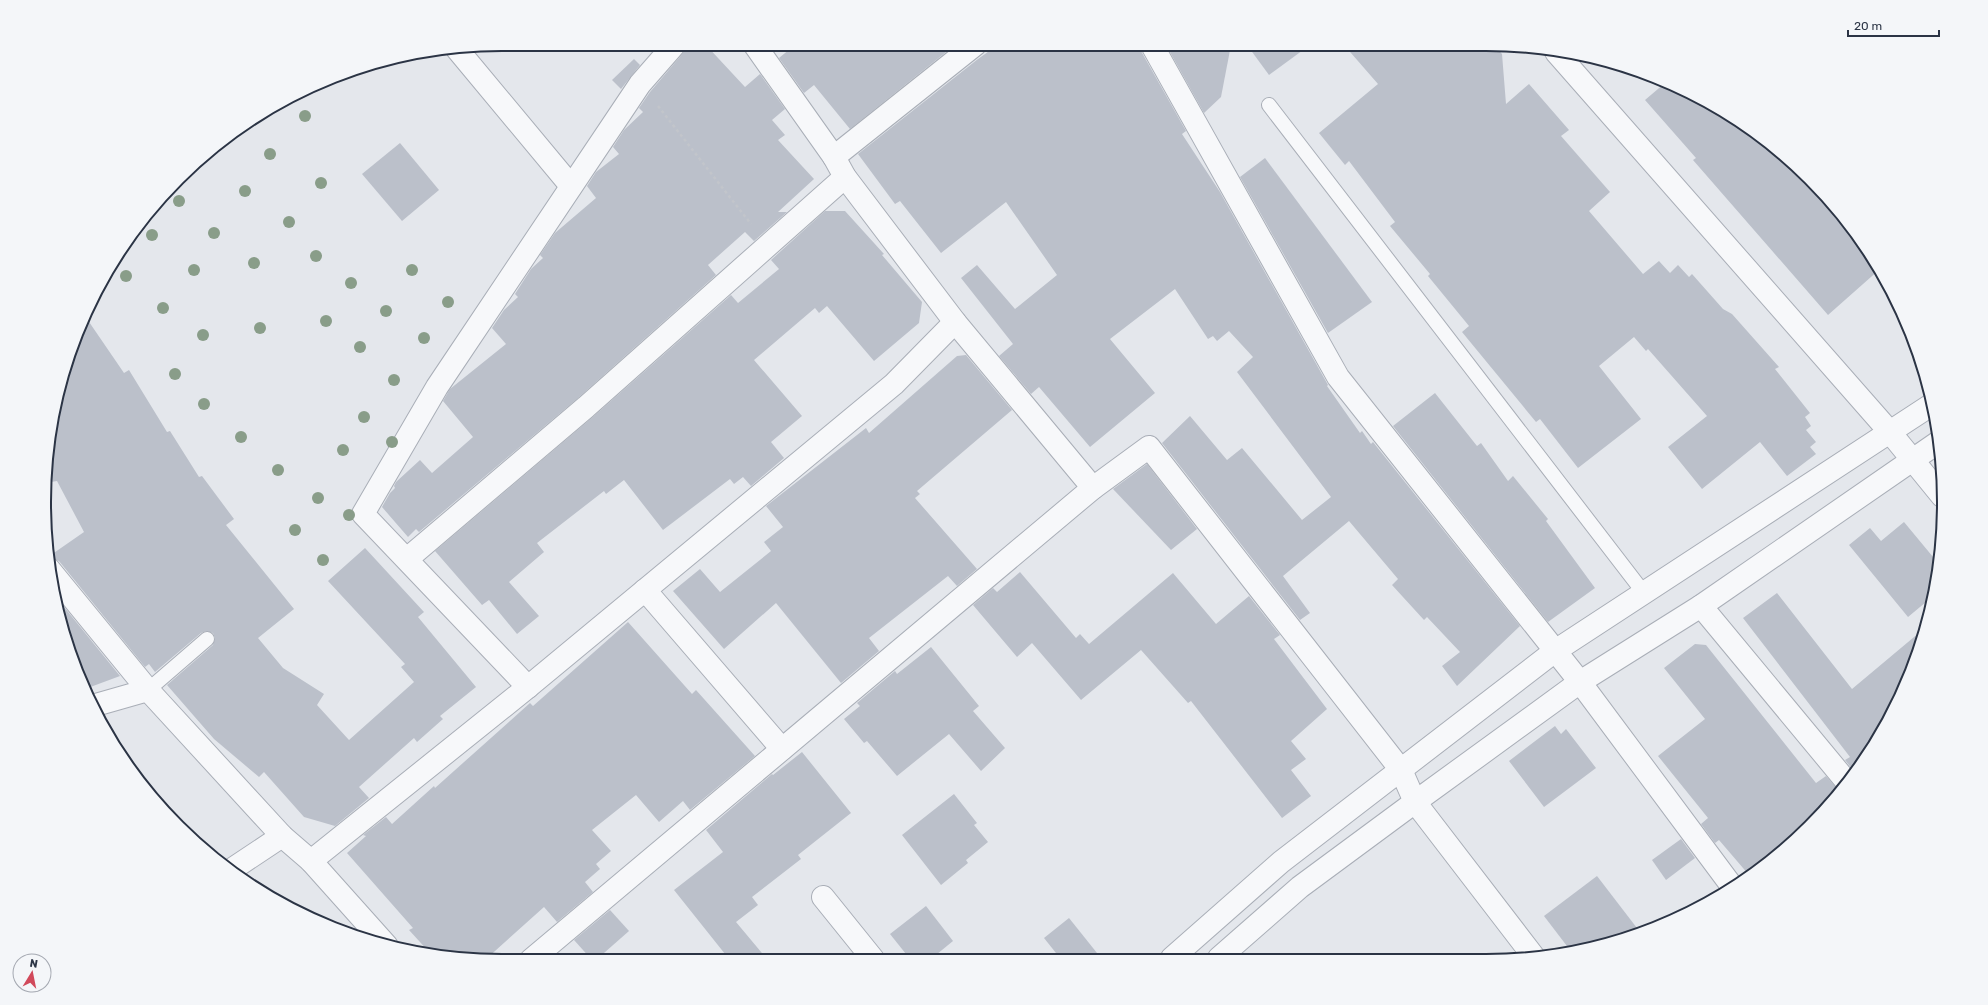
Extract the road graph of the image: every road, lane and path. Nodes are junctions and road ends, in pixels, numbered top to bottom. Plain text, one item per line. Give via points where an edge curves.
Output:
1 (669, 51) edge
2 (763, 51) edge
3 (967, 51) edge
4 (1155, 51) edge
5 (460, 53) edge
6 (1561, 58) edge
7 (640, 84) junction
8 (1268, 105) dead end
9 (834, 157) junction
10 (845, 177) junction
11 (570, 186) junction
12 (767, 245) junction
13 (955, 322) junction
14 (1927, 408) edge
15 (1890, 431) junction
16 (1933, 446) edge
17 (1913, 459) junction
18 (1093, 488) junction
19 (1937, 489) edge
20 (407, 559) junction
21 (58, 580) edge
22 (645, 590) junction
23 (1644, 593) junction
24 (1701, 606) junction
25 (207, 639) dead end
26 (1555, 651) junction
27 (1580, 682) junction
28 (528, 687) junction
29 (148, 690) junction
30 (99, 704) edge
31 (782, 749) junction
32 (1401, 770) junction
33 (1843, 778) edge
34 (1415, 802) junction
35 (282, 836) junction
36 (311, 861) junction
37 (236, 867) edge
38 (1729, 882) edge
39 (823, 897) dead end
40 (379, 937) edge
41 (1530, 951) edge
42 (538, 954) edge
43 (869, 954) edge
44 (1177, 954) edge
45 (1224, 954) edge

1 - 7 street
2 - 9 street
3 - 9 street
4 - 26 street via 1338,377
5 - 11 street
6 - 15 street
7 - 11 street
7 - 12 path
8 - 23 lane
9 - 10 street
10 - 12 street
10 - 13 street
11 - 20 street via 437,387 363,514
12 - 20 street via 586,407
13 - 18 street
13 - 22 street via 894,384
14 - 15 street
15 - 17 street
15 - 23 street
16 - 17 street
17 - 19 street
17 - 24 street
18 - 31 street
18 - 32 street via 1149,447
20 - 28 street
21 - 29 street
22 - 28 street
22 - 31 street
23 - 26 street
24 - 27 street
24 - 33 street
25 - 29 lane
26 - 27 street
26 - 32 street
27 - 34 street
27 - 38 street
28 - 36 street
29 - 30 street
29 - 35 street
31 - 42 street
32 - 34 street
32 - 44 street via 1281,862
34 - 41 street
34 - 45 street via 1300,887
35 - 36 street
35 - 37 street
36 - 40 street
39 - 43 street

